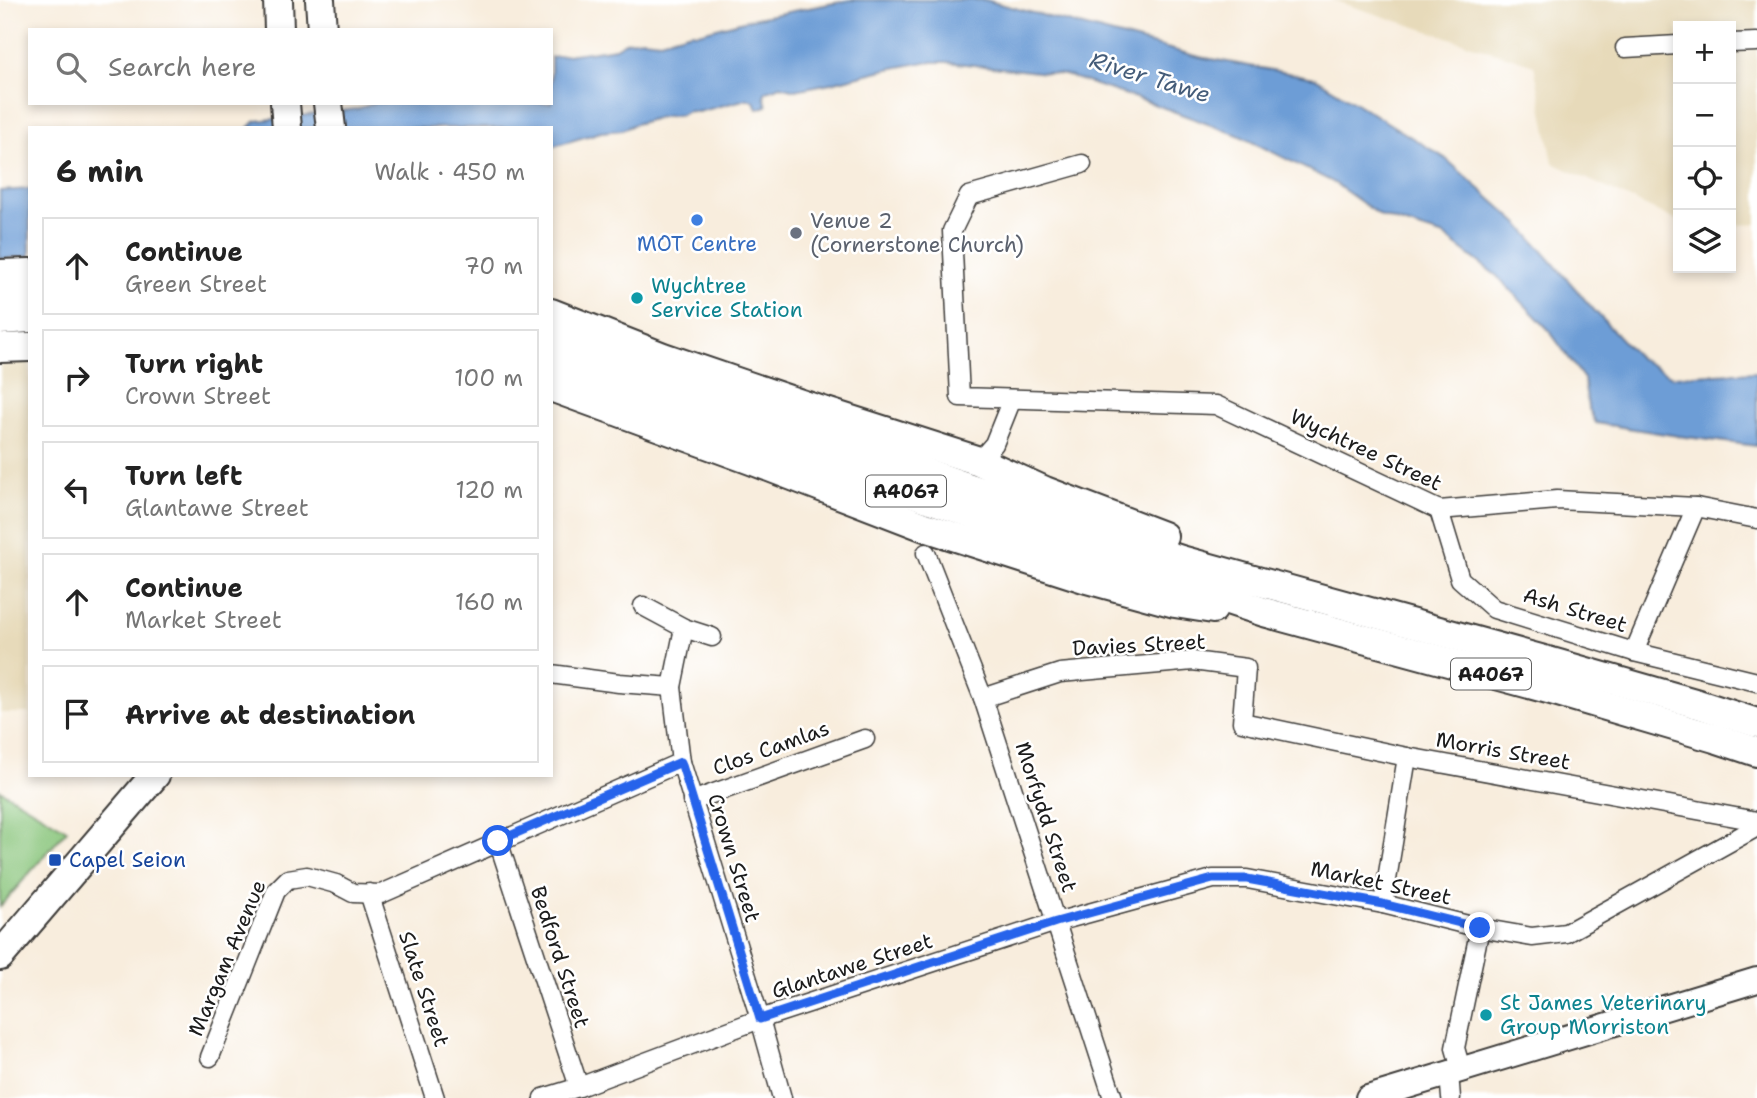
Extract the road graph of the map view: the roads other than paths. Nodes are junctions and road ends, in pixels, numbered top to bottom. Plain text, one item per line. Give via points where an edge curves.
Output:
1 (278, 0) edge
2 (320, 0) edge
3 (279, 28) edge
4 (322, 28) edge
5 (1757, 42) edge
6 (1736, 43) edge
7 (1673, 45) edge
8 (1625, 48) dead end
9 (328, 105) edge
10 (331, 126) edge
11 (1082, 164) dead end
12 (28, 272) edge
13 (0, 274) edge
14 (28, 295) edge
15 (0, 296) edge
16 (553, 314) edge
17 (28, 318) edge
18 (0, 320) edge
19 (553, 339) edge
20 (28, 347) edge
21 (0, 348) edge
22 (553, 363) edge
23 (553, 388) edge
24 (1012, 399) junction
25 (979, 461) junction
26 (1696, 507) junction
27 (1440, 510) junction
28 (1757, 519) edge
29 (926, 554) dead end
30 (1281, 587) junction
31 (643, 606) dead end
32 (1264, 612) junction
33 (684, 628) junction
34 (712, 637) dead end
35 (1634, 652) junction
36 (553, 674) edge
37 (1757, 682) edge
38 (672, 687) junction
39 (983, 698) junction
40 (1242, 722) joint
41 (1757, 723) edge
42 (865, 739) dead end
43 (1757, 752) edge
44 (1406, 757) junction
45 (681, 762) junction
46 (153, 777) edge
47 (692, 801) junction
48 (1757, 821) edge
49 (1757, 827) edge
50 (498, 841) junction
51 (369, 893) junction
52 (1383, 904) junction
53 (1056, 922) junction
54 (1480, 928) junction
55 (0, 956) edge
56 (1757, 979) edge
57 (760, 1019) junction
58 (209, 1057) dead end
59 (1455, 1071) junction
60 (579, 1087) junction
61 (435, 1098) edge
62 (544, 1098) edge
63 (782, 1098) edge
64 (1113, 1098) edge
65 (1368, 1098) edge
66 (1451, 1098) edge

1 - 3 main road
2 - 4 main road
5 - 6 street
7 - 8 street
9 - 10 main road
11 - 24 street, Wychtree Street via 969,196 952,231 960,397
12 - 13 main road
14 - 15 main road
16 - 25 main road via 663,357
17 - 18 main road
19 - 30 main road, A4067 via 1094,531
20 - 21 main road
22 - 32 main road, A4067 via 727,429
23 - 32 main road via 926,527 1087,579 1175,603 1226,612
24 - 25 street via 994,444
24 - 27 street, Wychtree Street via 1216,405
25 - 30 main road
26 - 27 street, Wychtree Street via 1557,500
26 - 28 street, Wychtree Street
26 - 35 street
27 - 35 street, Ash Street via 1460,579 1494,609
29 - 39 street, Morfydd Street
30 - 41 main road, A4067
31 - 33 street
32 - 43 main road, A4067 via 1548,689
33 - 34 street
33 - 38 street, Crown Street
35 - 37 street, Ash Street
36 - 38 street
38 - 45 street, Crown Street
39 - 40 street, Davies Street via 1060,673 1193,661 1246,668
39 - 53 street, Morfydd Street
40 - 44 street, Morris Street
42 - 47 street, Clos Camlas
44 - 48 street, Morris Street
44 - 52 street
45 - 47 street, Crown Street
45 - 50 street
46 - 55 main road
47 - 57 street, Crown Street
49 - 54 street, Market Street via 1566,933 1532,937
50 - 51 street via 381,894
50 - 60 street, Bedford Street
51 - 58 street, Margam Avenue via 307,876 288,879 276,891
51 - 61 street, Slate Street
52 - 53 street, Market Street via 1247,879 1213,879
52 - 54 street, Market Street
53 - 57 street, Glantawe Street
53 - 64 street, Morfydd Street
54 - 59 street via 1455,1048
56 - 59 main road
57 - 60 street, Glantawe Street
57 - 63 street, Crown Street
59 - 65 main road
59 - 66 street
60 - 62 street, Glantawe Street

